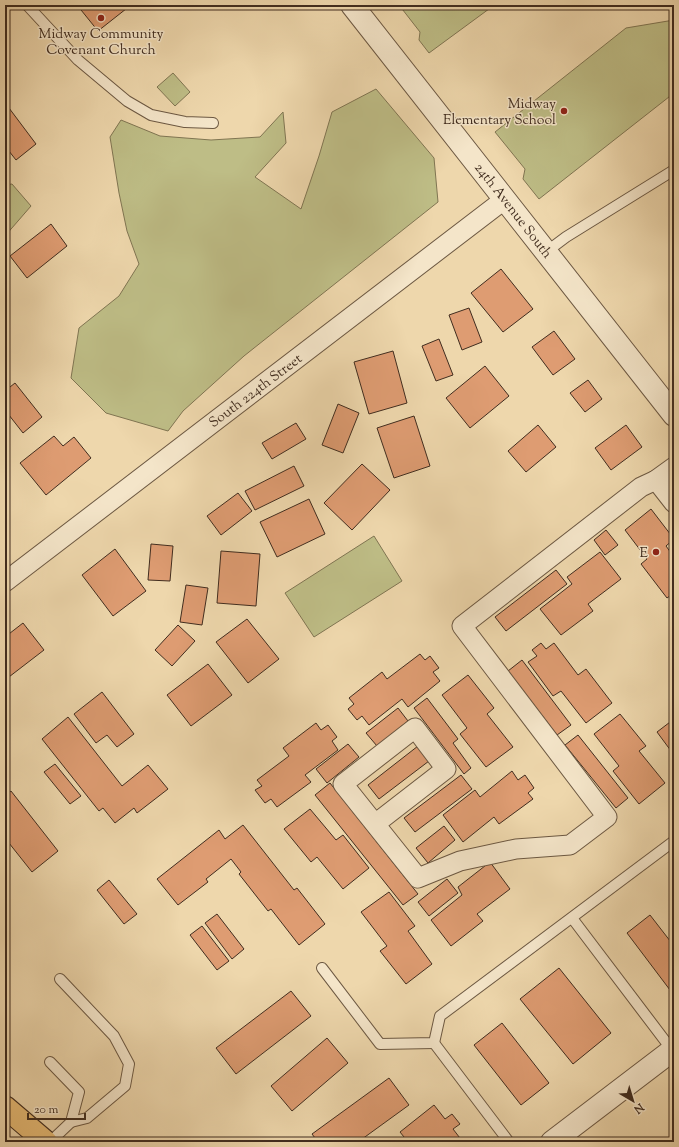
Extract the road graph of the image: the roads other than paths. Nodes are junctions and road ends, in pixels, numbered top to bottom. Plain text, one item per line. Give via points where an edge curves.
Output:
1 (27, 5) edge
2 (352, 5) edge
3 (213, 123) dead end
4 (674, 170) edge
5 (505, 199) junction
6 (546, 252) junction
7 (674, 415) edge
8 (674, 467) edge
9 (656, 480) junction
10 (674, 504) edge
11 (5, 582) edge
12 (375, 824) junction
13 (674, 842) edge
14 (572, 918) junction
15 (322, 968) dead end
16 (60, 979) dead end
17 (434, 1044) junction
18 (673, 1050) edge
19 (50, 1062) dead end
20 (5, 1107) edge
21 (71, 1122) junction
22 (46, 1142) edge
23 (50, 1142) edge
24 (509, 1142) edge
25 (552, 1142) edge

1 - 3 lane via 78,60 126,101 151,115 185,122
2 - 5 street, 24th Avenue South
4 - 6 lane
5 - 6 street, 24th Avenue South
5 - 11 street, South 224th Street
6 - 7 street, 24th Avenue South
8 - 9 street
9 - 10 street
9 - 12 street via 642,487 462,626 607,816 570,845 516,848 467,859 418,878
12 - 12 street via 344,784 415,728 446,769
13 - 14 lane
14 - 17 lane via 440,1016
14 - 18 lane
15 - 17 lane via 380,1044
16 - 21 lane via 114,1036 130,1064 125,1086 87,1118
17 - 24 lane
18 - 25 street
19 - 21 lane via 79,1092
20 - 22 main road
21 - 23 lane

